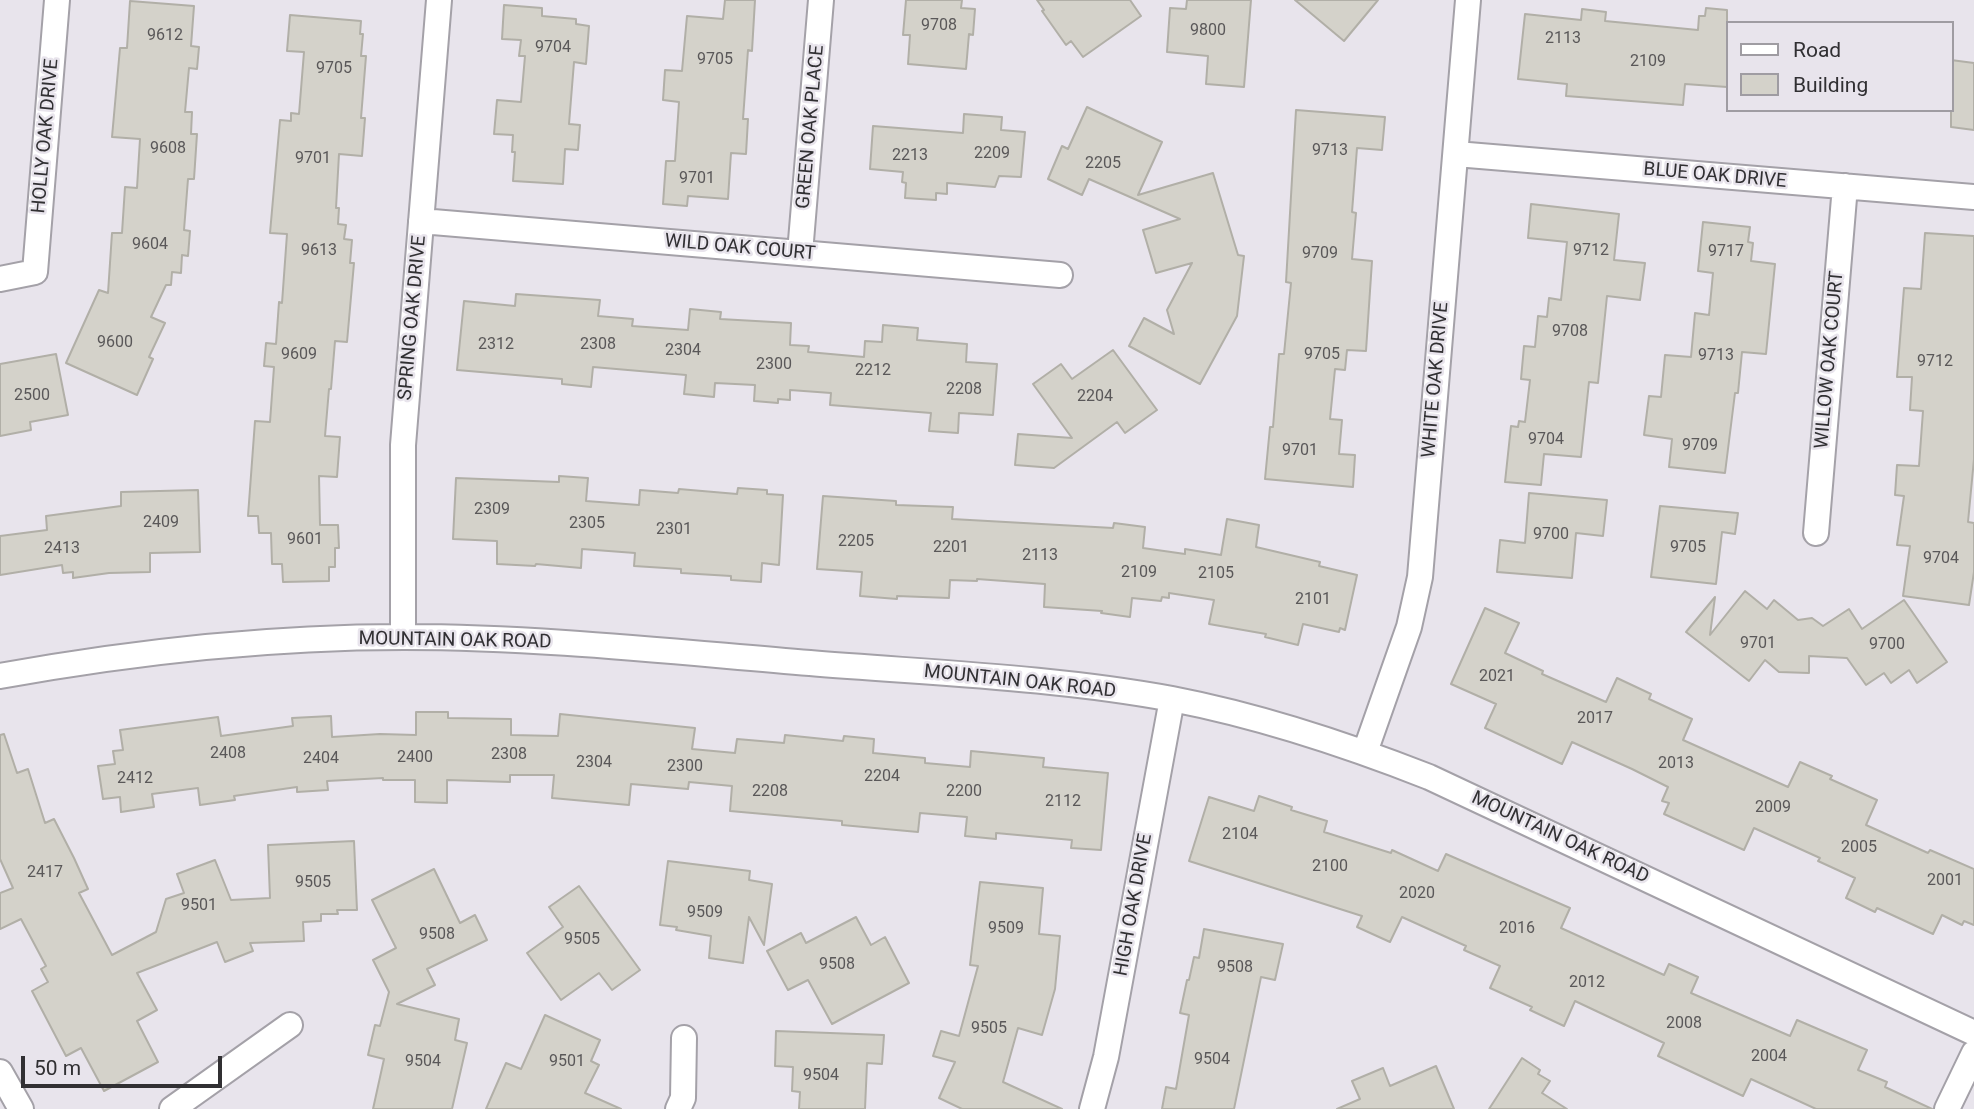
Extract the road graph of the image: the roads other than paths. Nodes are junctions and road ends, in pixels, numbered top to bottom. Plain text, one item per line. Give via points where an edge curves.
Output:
1 (57, 0) edge
2 (439, 0) edge
3 (821, 0) edge
4 (1468, 0) edge
5 (1455, 154) junction
6 (1845, 186) junction
7 (1974, 197) edge
8 (421, 222) junction
9 (800, 253) junction
10 (1060, 275) dead end
11 (0, 279) edge
12 (1816, 533) dead end
13 (403, 637) junction
14 (0, 676) edge
15 (1172, 699) junction
16 (1365, 752) junction
17 (290, 1025) dead end
18 (1974, 1033) edge
19 (684, 1038) dead end
20 (1974, 1052) edge
21 (0, 1072) edge
22 (21, 1109) edge
23 (172, 1109) edge
24 (678, 1109) edge
25 (1093, 1109) edge
26 (1947, 1109) edge

1 - 11 street, HOLLY OAK DRIVE via 35,272
2 - 8 street, SPRING OAK DRIVE
3 - 9 street, GREEN OAK PLACE
4 - 5 street, WHITE OAK DRIVE
5 - 6 street, BLUE OAK DRIVE
5 - 16 street, WHITE OAK DRIVE via 1420,577 1409,627
6 - 7 street, BLUE OAK DRIVE
6 - 12 street, WILLOW OAK COURT
8 - 9 street, WILD OAK COURT
8 - 13 street, SPRING OAK DRIVE via 403,444
9 - 10 street, WILD OAK COURT
13 - 14 street, MOUNTAIN OAK ROAD via 278,641 159,652
13 - 15 street, MOUNTAIN OAK ROAD via 587,644 1071,685
15 - 16 street, MOUNTAIN OAK ROAD via 1276,723
15 - 25 street, HIGH OAK DRIVE
16 - 18 street, MOUNTAIN OAK ROAD via 1429,777
17 - 23 street
19 - 24 street via 683,1098
20 - 26 street
21 - 22 street

